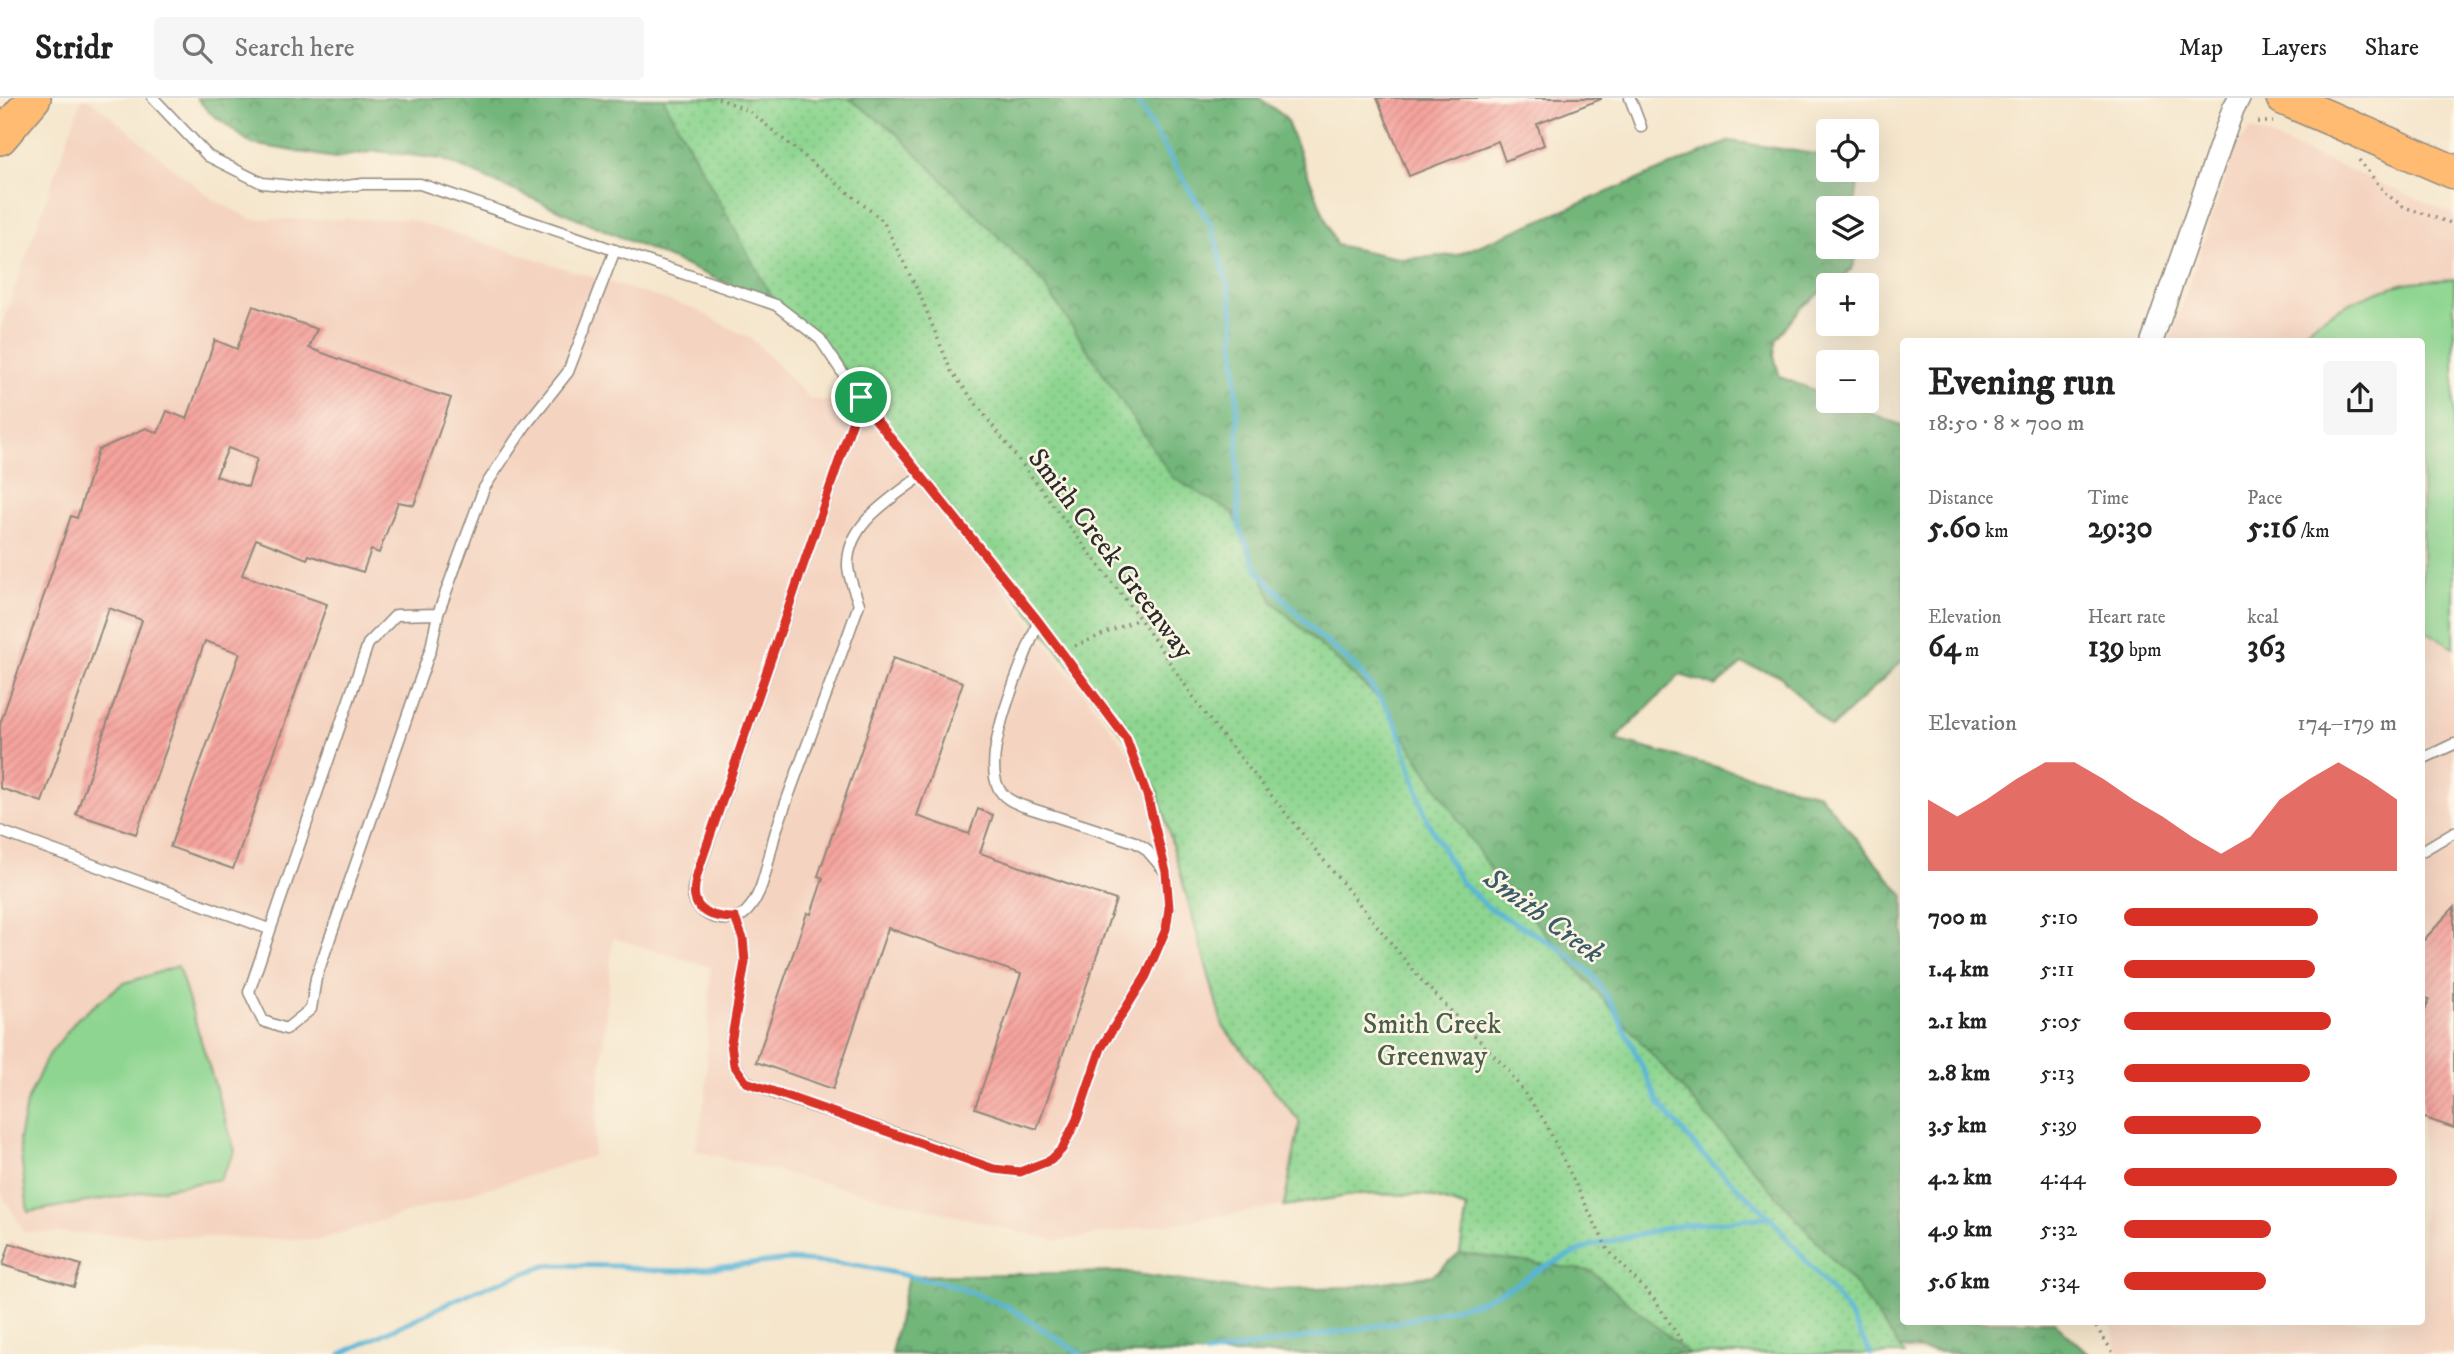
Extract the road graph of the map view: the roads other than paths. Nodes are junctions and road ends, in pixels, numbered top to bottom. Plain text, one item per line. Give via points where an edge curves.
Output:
1 (34, 98) edge
2 (153, 98) edge
3 (1630, 98) edge
4 (2239, 98) edge
5 (2284, 110) edge
6 (1641, 127) dead end
7 (0, 138) edge
8 (2454, 172) edge
9 (615, 250) junction
10 (2153, 338) edge
11 (861, 397) junction
12 (921, 476) junction
13 (438, 614) junction
14 (1038, 622) junction
15 (2454, 744) edge
16 (2425, 758) edge
17 (0, 831) edge
18 (2454, 832) edge
19 (2425, 849) edge
20 (1166, 872) junction
21 (735, 918) junction
22 (269, 929) junction

1 - 7 main road
2 - 9 lane via 208,156 262,183 321,189 420,184
3 - 6 lane
4 - 10 street
5 - 8 main road
9 - 11 lane via 776,305 820,339
9 - 13 lane via 568,372 484,488
11 - 12 lane
11 - 21 lane via 693,893 700,909 714,918
12 - 14 lane
12 - 21 lane via 878,509 850,546 848,569 859,604 758,891 746,912
13 - 22 lane via 396,615 368,644
13 - 22 lane via 316,978 310,1009 286,1029 263,1021 249,992
14 - 20 lane via 1126,738 1147,795
14 - 20 lane via 994,751 993,773 999,790 1023,806 1135,842
15 - 16 lane
17 - 22 lane
18 - 19 lane
20 - 21 lane via 1166,929 1146,976 1101,1048 1072,1132 1051,1160 1020,1172 994,1169 746,1082 734,1065 731,1043 745,962

